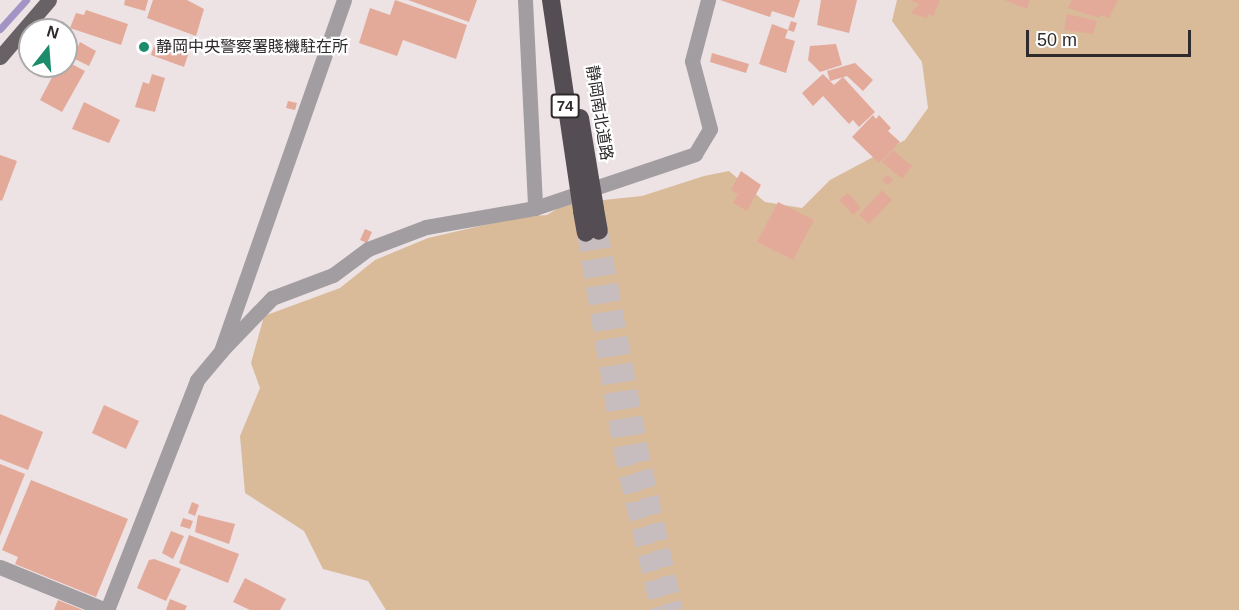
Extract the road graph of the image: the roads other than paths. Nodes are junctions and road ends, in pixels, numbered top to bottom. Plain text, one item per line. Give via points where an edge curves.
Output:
1 (49, 0) edge
2 (344, 0) edge
3 (525, 0) edge
4 (551, 0) edge
5 (563, 0) edge
6 (708, 0) edge
7 (0, 57) edge
8 (535, 208) junction
9 (588, 210) junction
10 (592, 232) tunnel mouth
11 (221, 351) junction
12 (0, 567) edge
13 (106, 610) edge

1 - 7 main road
2 - 11 street
3 - 8 street
4 - 9 highway, 静岡南北道路 / 74, bridge
5 - 9 highway, 静岡南北道路 / 74, bridge
6 - 8 street via 692,61 710,129 695,154
8 - 11 street via 426,228 368,249 333,275 272,298
9 - 10 highway, 静岡南北道路 / 74
11 - 13 street via 197,380
12 - 13 street

